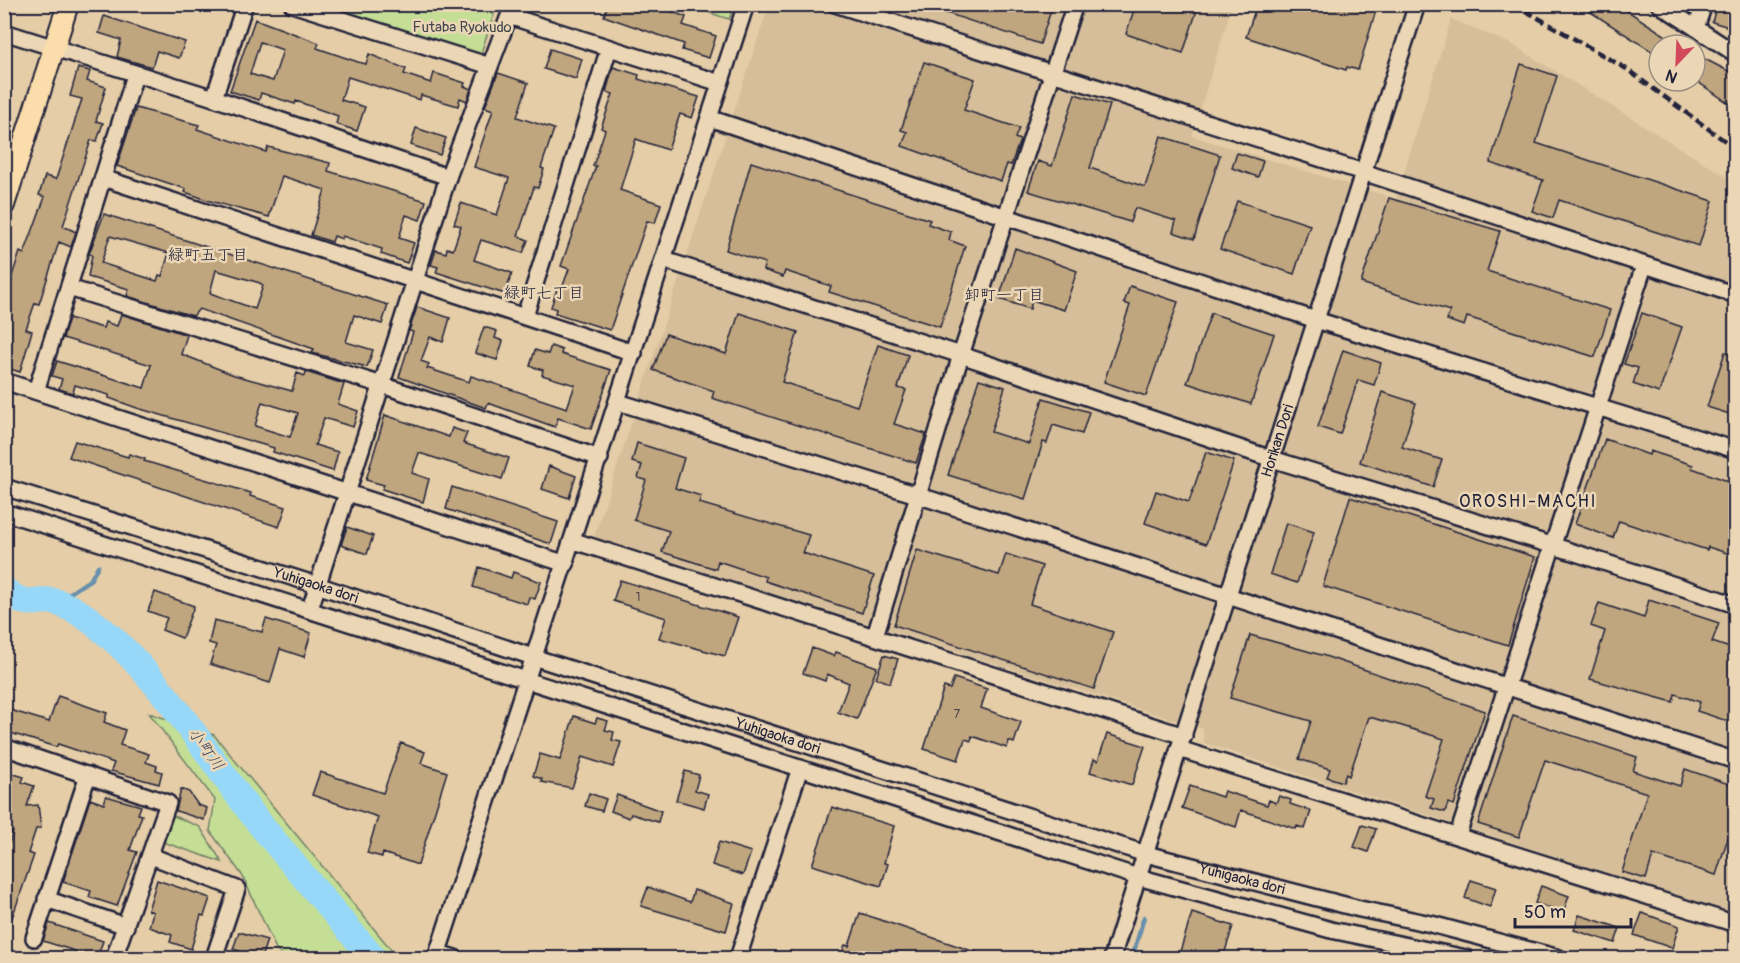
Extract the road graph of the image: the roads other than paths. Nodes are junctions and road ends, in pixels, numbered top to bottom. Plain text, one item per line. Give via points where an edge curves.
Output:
1 (68, 4) edge
2 (245, 4) edge
3 (292, 4) edge
4 (746, 4) edge
5 (835, 4) edge
6 (1075, 4) edge
7 (1417, 4) edge
8 (1659, 4) edge
9 (1704, 4) edge
10 (1696, 28) junction
11 (4, 32) edge
12 (54, 48) junction
13 (609, 48) junction
14 (1736, 54) edge
15 (490, 66) junction
16 (1052, 73) junction
17 (135, 75) junction
18 (720, 83) junction
19 (214, 98) junction
20 (709, 118) junction
21 (1363, 172) junction
22 (448, 177) junction
23 (103, 178) junction
24 (4, 205) edge
25 (1006, 215) junction
26 (664, 260) junction
27 (1644, 266) junction
28 (416, 280) junction
29 (69, 288) junction
30 (1736, 295) edge
31 (525, 316) junction
32 (1316, 320) junction
33 (634, 353) junction
34 (961, 355) junction
35 (4, 381) edge
36 (382, 385) junction
37 (36, 391) junction
38 (618, 402) junction
39 (1599, 406) junction
40 (1736, 450) edge
41 (600, 458) junction
42 (1272, 459) junction
43 (4, 487) edge
44 (347, 491) junction
45 (917, 495) junction
46 (4, 512) edge
47 (574, 541) junction
48 (1551, 545) junction
49 (566, 564) junction
50 (317, 585) junction
51 (1228, 597) junction
52 (1736, 605) edge
53 (310, 609) junction
54 (875, 636) junction
55 (533, 657) junction
56 (526, 679) junction
57 (1505, 687) junction
58 (1181, 743) junction
59 (4, 747) edge
60 (1736, 761) edge
61 (800, 768) junction
62 (88, 775) junction
63 (1458, 835) junction
64 (1146, 854) junction
65 (151, 856) junction
66 (1138, 877) junction
67 (46, 898) junction
68 (1735, 921) edge
69 (126, 926) junction
70 (34, 938) dead end
71 (437, 956) edge
72 (114, 958) edge
73 (214, 958) edge
74 (455, 958) edge
75 (738, 958) edge
76 (1112, 958) edge
77 (1467, 958) edge
78 (1559, 958) edge

1 - 12 main road
2 - 19 street
3 - 15 street
4 - 18 street
5 - 16 street
6 - 16 street
7 - 21 street, Horikan Dori
8 - 10 street
9 - 10 street
10 - 14 street
11 - 12 street
12 - 17 street
12 - 24 main road
13 - 15 street via 509,16
13 - 18 street
13 - 31 street
15 - 22 street
16 - 21 street
16 - 25 street
17 - 19 street
17 - 23 street
18 - 20 street
19 - 22 street
20 - 25 street
20 - 26 street
21 - 27 street
21 - 32 street, Horikan Dori
22 - 28 street
23 - 28 street
23 - 29 street
25 - 32 street
25 - 34 street
26 - 33 street
26 - 34 street
27 - 30 street
27 - 39 street
28 - 31 street
28 - 36 street
29 - 36 street
29 - 37 street
31 - 33 street
32 - 39 street
32 - 42 street, Horikan Dori
33 - 38 street
34 - 42 street
34 - 45 street
35 - 37 street
36 - 41 street
36 - 44 street
37 - 44 street
38 - 41 street
38 - 45 street
39 - 40 street
39 - 48 street
41 - 47 street
42 - 48 street
42 - 51 street, Horikan Dori
43 - 50 street, Yuhigaoka dori
44 - 49 street
44 - 50 street
45 - 51 street
45 - 54 street
46 - 53 street, Yuhigaoka dori
47 - 49 street
47 - 54 street
48 - 52 street
48 - 57 street
49 - 55 street
50 - 53 street
50 - 55 street, Yuhigaoka dori
51 - 57 street
51 - 58 street, Horikan Dori
53 - 56 street, Yuhigaoka dori
54 - 58 street
55 - 56 street
55 - 64 street, Yuhigaoka dori
56 - 61 street, Yuhigaoka dori
56 - 71 street
57 - 60 street
57 - 63 street
58 - 63 street
58 - 64 street, Horikan Dori
59 - 62 street
61 - 66 street, Yuhigaoka dori
61 - 75 street
62 - 65 street via 168,803
62 - 67 street
63 - 68 street
64 - 66 street, Horikan Dori
64 - 78 street, Yuhigaoka dori
65 - 69 street
65 - 73 street via 237,889
66 - 76 street, Horikan Dori
66 - 77 street, Yuhigaoka dori via 1330,930
67 - 69 street
67 - 70 street
69 - 72 street
71 - 74 street

